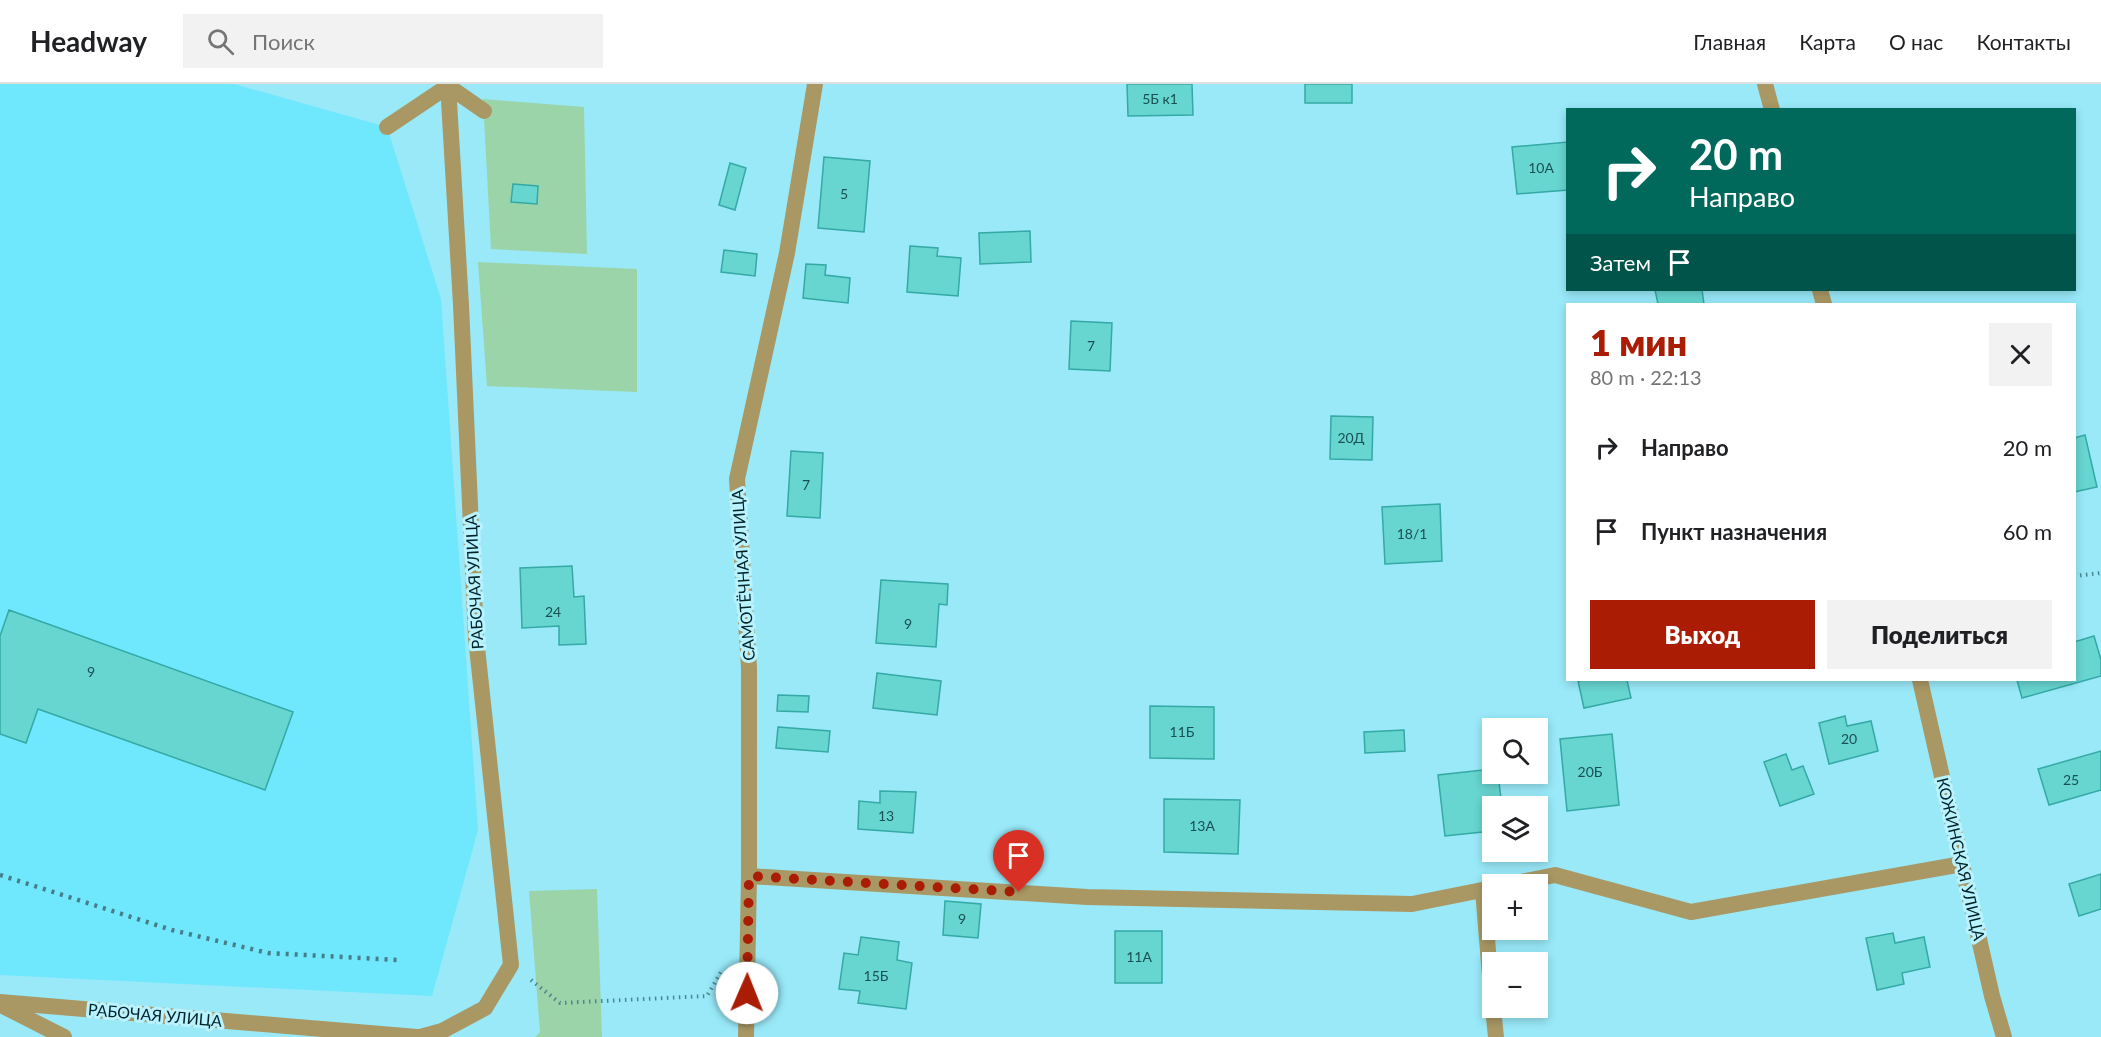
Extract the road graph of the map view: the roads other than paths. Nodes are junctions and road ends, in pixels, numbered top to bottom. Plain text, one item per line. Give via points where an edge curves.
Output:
1 (815, 84) edge
2 (1766, 84) edge
3 (447, 85) edge
4 (1772, 108) edge
5 (483, 111) dead end
6 (387, 127) dead end
7 (1920, 681) edge
8 (1962, 864) junction
9 (749, 876) junction
10 (1548, 876) edge
11 (1482, 890) edge
12 (0, 1004) edge
13 (1494, 1018) edge
14 (64, 1037) edge
15 (418, 1037) edge
16 (746, 1037) edge
17 (1496, 1037) edge
18 (2004, 1037) edge

1 - 9 street, САМОТЁЧНАЯ УЛИЦА via 787,253 737,479 749,668
2 - 4 street
3 - 5 street
3 - 6 street
3 - 15 street, РАБОЧАЯ УЛИЦА via 476,638 511,965 485,1008 442,1031
7 - 8 street, КОЖИНСКАЯ УЛИЦА
8 - 10 street via 1691,912 1555,875
8 - 18 street, КОЖИНСКАЯ УЛИЦА
9 - 11 street via 1087,897 1400,904
9 - 16 street, САМОТЁЧНАЯ УЛИЦА
12 - 14 street
12 - 15 street, РАБОЧАЯ УЛИЦА
13 - 17 street

